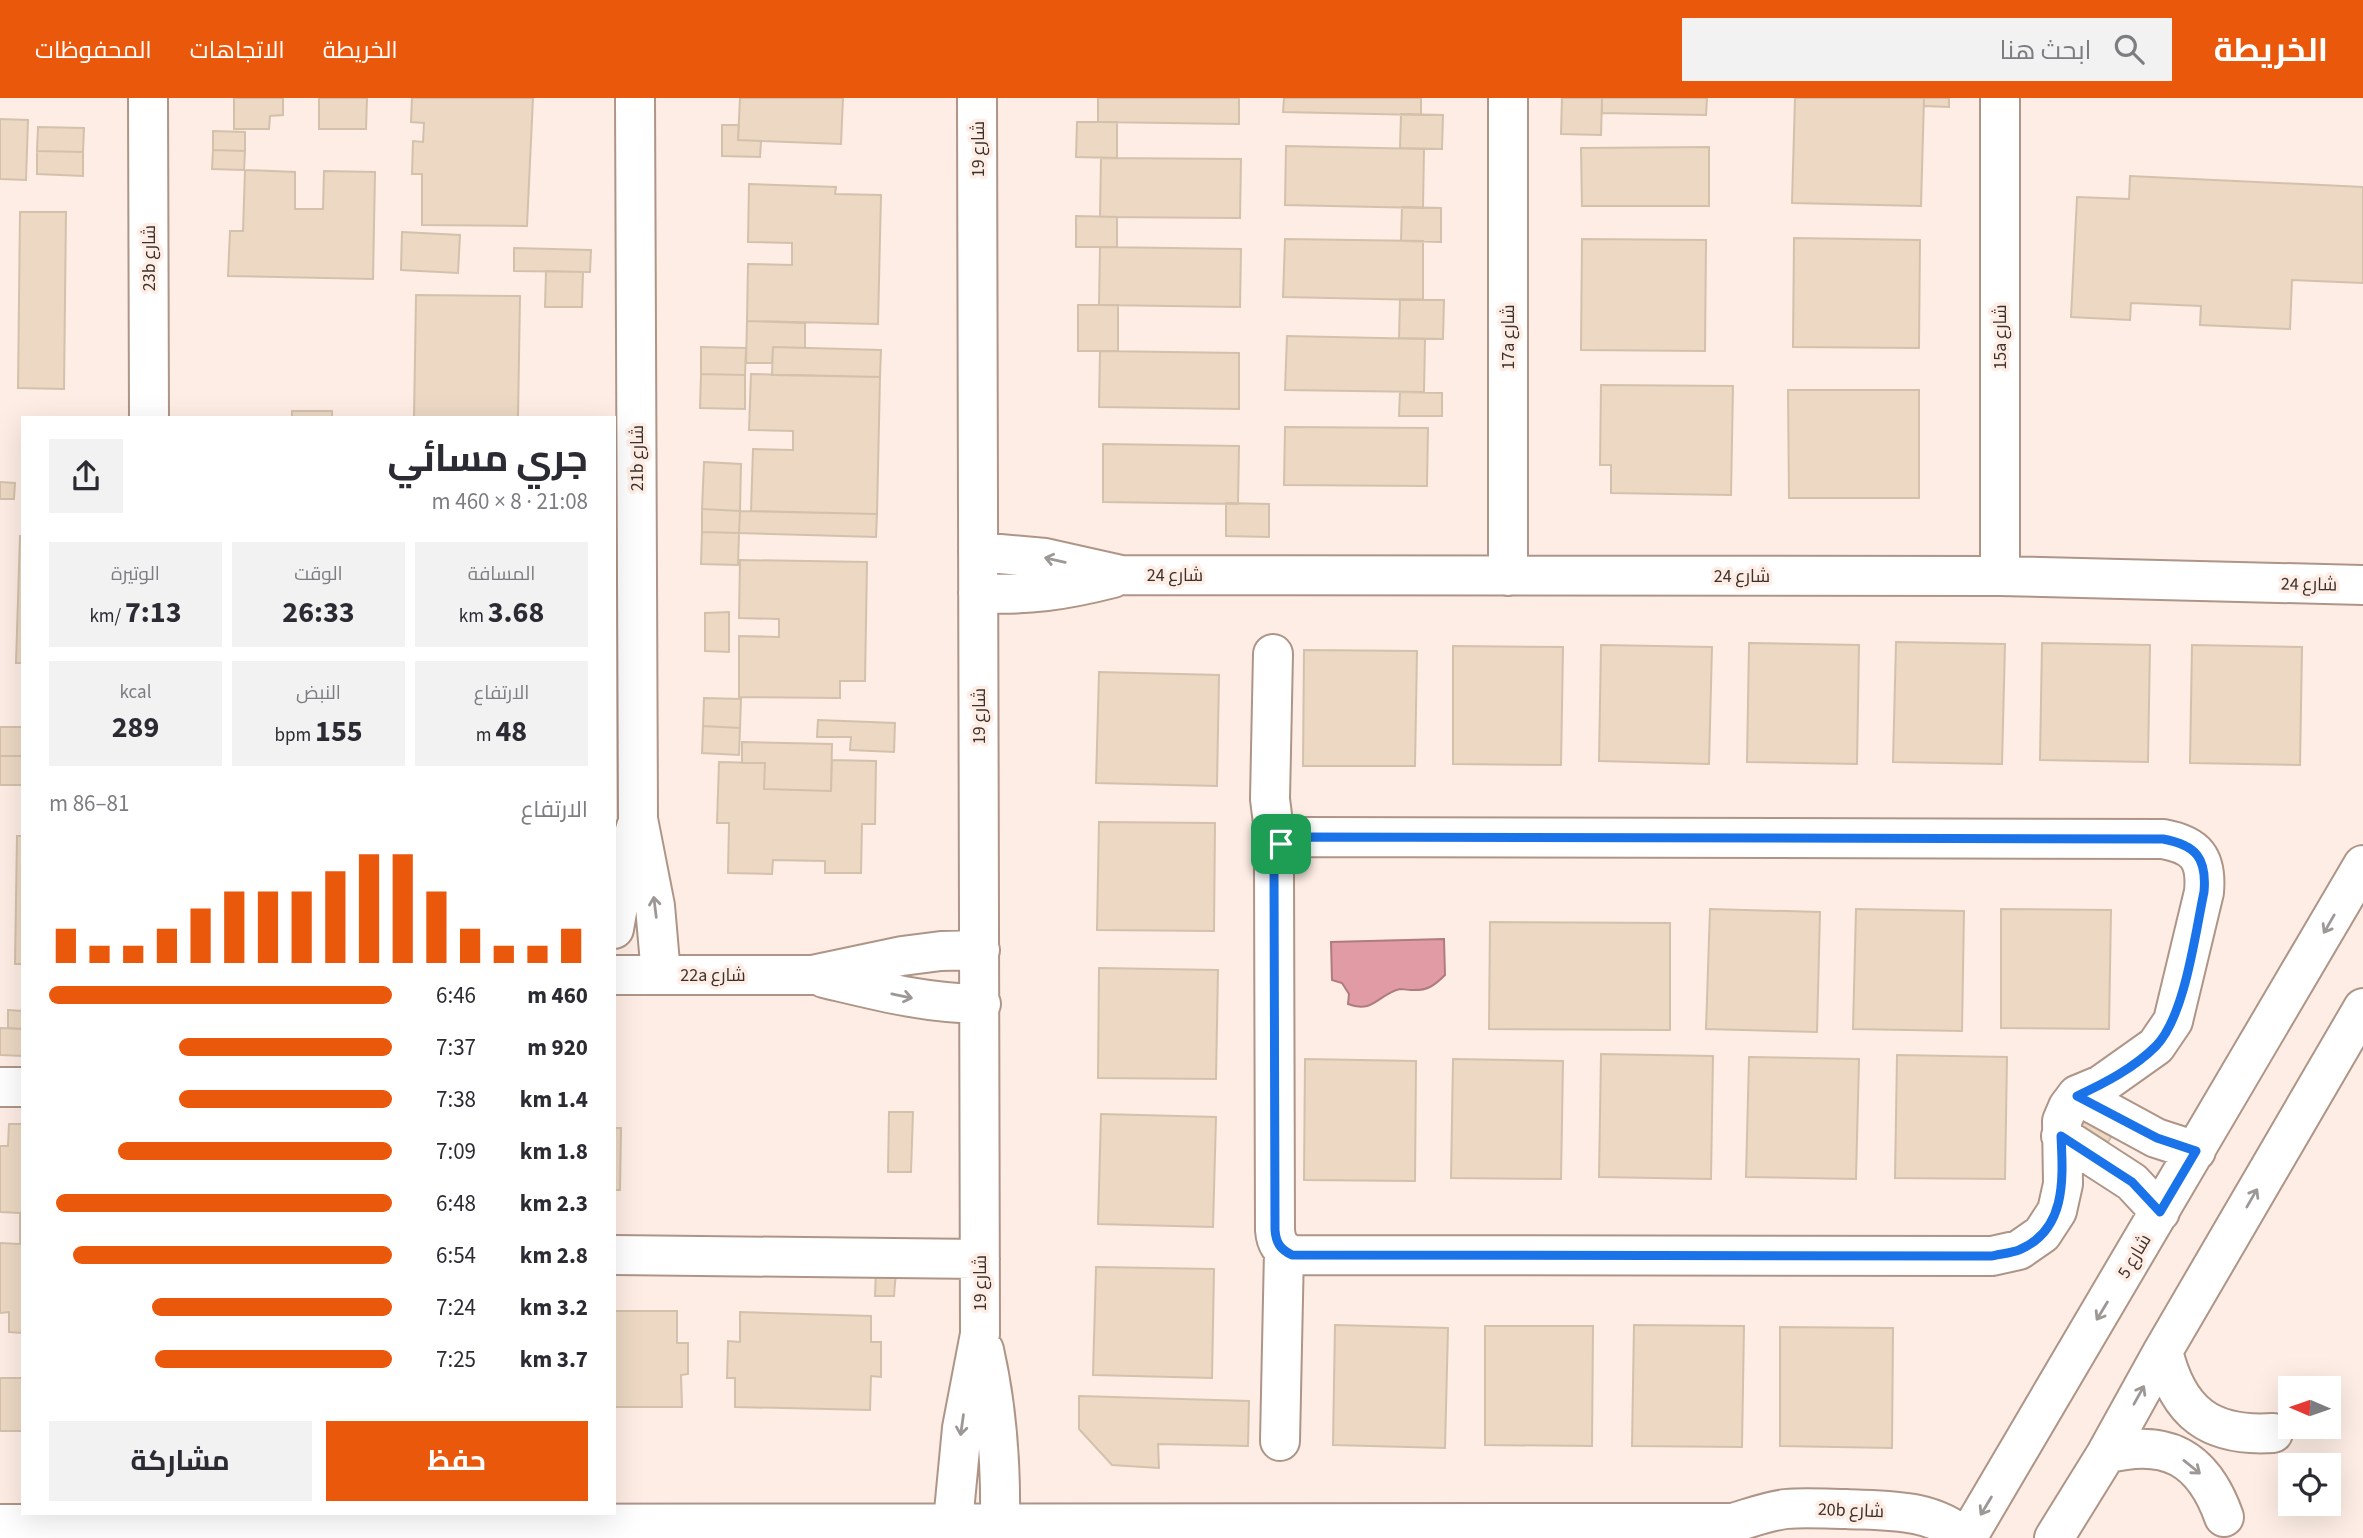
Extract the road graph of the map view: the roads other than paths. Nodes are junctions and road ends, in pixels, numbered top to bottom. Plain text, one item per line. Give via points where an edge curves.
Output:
1 (148, 98) edge
2 (635, 98) edge
3 (977, 98) edge
4 (1508, 98) edge
5 (2000, 98) edge
6 (149, 416) edge
7 (978, 551) junction
8 (1121, 575) junction
9 (1508, 576) junction
10 (2000, 576) junction
11 (2363, 585) edge
12 (978, 593) junction
13 (1273, 654) dead end
14 (638, 819) junction
15 (1281, 844) junction
16 (2363, 865) edge
17 (616, 918) edge
18 (980, 950) junction
19 (616, 975) edge
20 (661, 975) junction
21 (812, 975) junction
22 (981, 1004) junction
23 (2363, 1008) edge
24 (0, 1087) edge
25 (21, 1087) edge
26 (2077, 1096) junction
27 (2061, 1136) junction
28 (2196, 1151) junction
29 (2160, 1212) junction
30 (1284, 1251) junction
31 (616, 1255) edge
32 (980, 1259) junction
33 (2163, 1351) junction
34 (2273, 1433) dead end
35 (1280, 1441) dead end
36 (2106, 1454) junction
37 (2224, 1517) dead end
38 (1733, 1523) junction
39 (0, 1524) edge
40 (955, 1528) edge
41 (592, 1530) edge
42 (1229, 1530) edge
43 (227, 1531) edge
44 (1772, 1538) edge
45 (1966, 1538) edge
46 (2054, 1538) edge

1 - 6 street, 23b شارع
2 - 14 street, 21b شارع
3 - 7 street, شارع 19
4 - 9 street, 17a شارع
5 - 10 street, 15a شارع
8 -> 7 street via 1045,558
7 - 12 street, شارع 19
8 - 9 street, شارع 24
8 - 12 street via 1044,593
9 - 10 street, شارع 24
10 - 11 street, شارع 24
12 - 18 street, شارع 19
13 - 15 street via 1270,800
14 - 17 street, 21b شارع
20 -> 14 street, 21b شارع via 653,895
15 - 26 street via 1300,837 2149,839 2182,843 2197,854 2206,872 2173,1021 2156,1046 2133,1064
15 - 30 street via 1274,855 1275,1216 1276,1241
16 -> 28 street, شارع 5
18 - 21 street, 22a شارع via 902,956
18 - 22 street, شارع 19
19 - 20 street, 22a شارع
20 - 21 street, 22a شارع
21 -> 22 street, 22a شارع via 902,997
22 - 32 street, شارع 19
33 -> 23 street
24 - 25 street
26 - 27 street via 2062,1121
26 - 28 street via 2157,1138
27 - 29 street via 2132,1182
27 - 30 street via 2063,1184 2057,1211 2042,1234 2019,1250 1992,1256 1301,1255
28 - 29 street, شارع 5
29 -> 45 street, شارع 5
30 - 35 street
31 - 32 street
32 - 40 street, شارع 19 via 980,1334 962,1428
33 - 34 street via 2169,1377 2181,1399 2200,1417 2223,1429
36 -> 33 street
36 -> 37 street via 2130,1448 2156,1449 2180,1457 2216,1493
36 - 46 street
38 - 42 street, 20b شارع
38 - 44 street, 20b شارع
38 - 45 street, 20b شارع via 1782,1509 1904,1512 1930,1518
39 - 43 street, 20b شارع
40 - 41 street, 20b شارع
40 - 42 street, 20b شارع
41 - 43 street, 20b شارع

